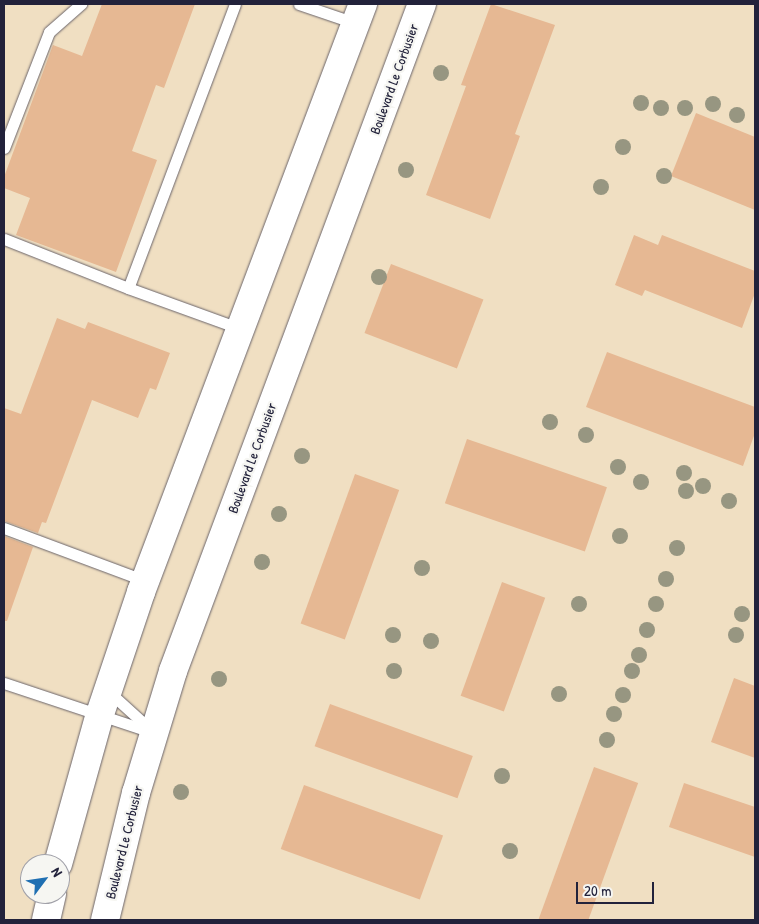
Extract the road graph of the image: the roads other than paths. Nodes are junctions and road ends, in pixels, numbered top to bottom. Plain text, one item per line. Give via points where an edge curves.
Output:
1 (81, 4) edge
2 (235, 4) edge
3 (299, 4) edge
4 (422, 4) edge
5 (359, 13) edge
6 (4, 148) edge
7 (4, 239) edge
8 (128, 288) junction
9 (241, 330) junction
10 (4, 528) edge
11 (146, 580) junction
12 (4, 683) edge
13 (108, 691) junction
14 (99, 717) junction
15 (154, 733) junction
16 (61, 854) edge
17 (50, 904) edge
18 (46, 920) edge
19 (105, 920) edge

1 - 6 lane via 49,32
2 - 8 lane
3 - 5 lane
4 - 15 street, Boulevard Le Corbusier via 192,618
5 - 9 street
7 - 8 lane
8 - 9 lane
9 - 11 street
10 - 11 lane
11 - 13 street
12 - 14 lane
13 - 14 street
13 - 15 lane
14 - 15 lane
14 - 16 street
15 - 19 street, Boulevard Le Corbusier
17 - 18 street

